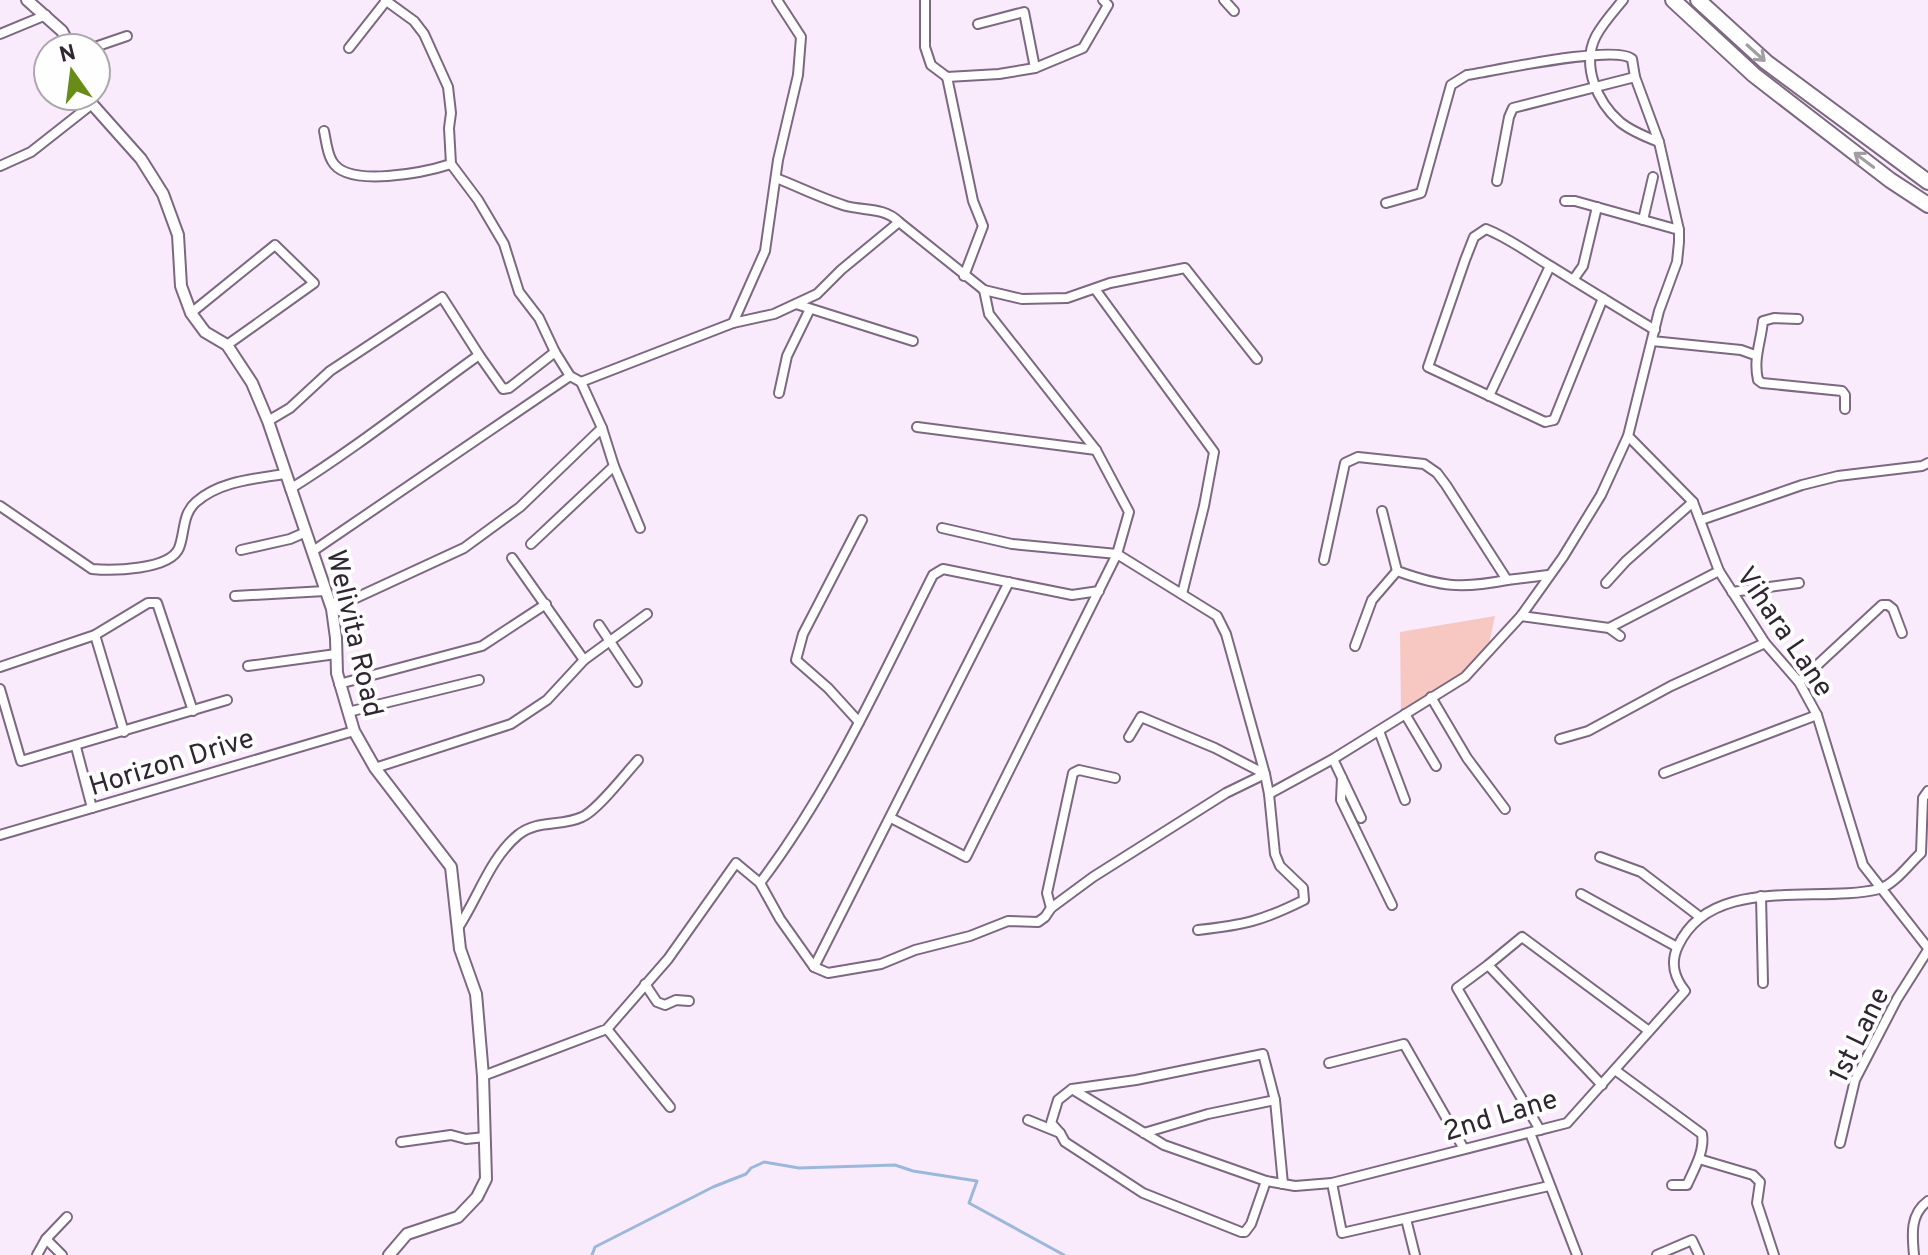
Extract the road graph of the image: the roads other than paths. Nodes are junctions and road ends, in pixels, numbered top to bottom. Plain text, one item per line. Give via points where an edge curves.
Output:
1 (27, 0) edge
2 (386, 0) edge
3 (777, 0) edge
4 (925, 0) edge
5 (1224, 0) edge
6 (1623, 0) edge
7 (1673, 0) edge
8 (1698, 0) edge
9 (1108, 2) edge
10 (1234, 11) dead end
11 (46, 15) junction
12 (978, 24) dead end
13 (63, 32) edge
14 (0, 34) edge
15 (127, 36) dead end
16 (112, 41) edge
17 (349, 48) dead end
18 (1590, 55) junction
19 (1035, 68) junction
20 (947, 77) junction
21 (1635, 77) junction
22 (1594, 86) junction
23 (76, 112) edge
24 (100, 112) edge
25 (324, 131) dead end
26 (1659, 142) junction
27 (451, 164) junction
28 (0, 166) edge
29 (1653, 177) dead end
30 (776, 178) junction
31 (1497, 181) dead end
32 (1928, 182) edge
33 (1565, 201) dead end
34 (1386, 203) dead end
35 (1928, 205) edge
36 (1597, 207) junction
37 (1643, 220) junction
38 (899, 222) junction
39 (1679, 230) junction
40 (1550, 266) junction
41 (964, 276) junction
42 (1573, 280) junction
43 (1095, 289) junction
44 (984, 290) junction
45 (1603, 298) junction
46 (796, 304) junction
47 (810, 309) junction
48 (191, 313) junction
49 (1798, 319) dead end
50 (733, 323) junction
51 (1655, 330) junction
52 (913, 341) dead end
53 (1652, 341) junction
54 (227, 345) junction
55 (555, 352) junction
56 (479, 355) junction
57 (1755, 355) junction
58 (1257, 359) dead end
59 (570, 376) junction
60 (581, 382) junction
61 (779, 393) dead end
62 (1489, 396) junction
63 (1845, 409) dead end
64 (268, 421) junction
65 (917, 427) dead end
66 (602, 428) junction
67 (1628, 436) junction
68 (1096, 450) junction
69 (1928, 463) edge
70 (614, 466) junction
71 (284, 474) junction
72 (290, 489) junction
73 (1693, 502) junction
74 (1, 508) edge
75 (1382, 511) dead end
76 (862, 520) dead end
77 (1701, 520) junction
78 (640, 528) dead end
79 (942, 528) dead end
80 (306, 532) junction
81 (531, 544) dead end
82 (241, 550) dead end
83 (313, 551) junction
84 (1117, 554) junction
85 (512, 558) dead end
86 (1324, 560) dead end
87 (1397, 571) junction
88 (1719, 571) junction
89 (1548, 575) junction
90 (1507, 580) junction
91 (1009, 582) junction
92 (1606, 583) dead end
93 (1799, 583) dead end
94 (325, 591) junction
95 (1099, 591) junction
96 (1732, 592) junction
97 (1182, 594) junction
98 (235, 596) dead end
99 (546, 604) junction
100 (332, 609) junction
101 (647, 614) dead end
102 (1521, 616) junction
103 (599, 625) dead end
104 (1609, 628) junction
105 (1902, 633) dead end
106 (95, 635) junction
107 (1620, 636) dead end
108 (611, 642) junction
109 (1765, 643) junction
110 (1355, 646) dead end
111 (336, 654) junction
112 (584, 660) junction
113 (248, 666) dead end
114 (0, 667) edge
115 (479, 680) dead end
116 (637, 682) dead end
117 (1799, 682) junction
118 (339, 684) junction
119 (0, 689) edge
120 (1431, 697) junction
121 (227, 700) dead end
122 (193, 711) junction
123 (348, 712) junction
124 (1405, 714) junction
125 (1817, 715) junction
126 (859, 722) junction
127 (354, 731) junction
128 (1379, 731) junction
129 (124, 732) junction
130 (1129, 737) dead end
131 (1560, 739) dead end
132 (76, 747) junction
133 (1333, 759) junction
134 (638, 760) dead end
135 (1436, 766) dead end
136 (375, 768) junction
137 (1664, 773) dead end
138 (1265, 774) junction
139 (1115, 778) dead end
140 (1342, 778) junction
141 (1928, 791) edge
142 (1269, 794) junction
143 (1405, 800) dead end
144 (92, 808) junction
145 (1505, 809) dead end
146 (891, 818) junction
147 (1361, 818) dead end
148 (0, 835) edge
149 (1600, 857) dead end
150 (760, 883) junction
151 (1883, 888) junction
152 (1581, 894) dead end
153 (1761, 896) junction
154 (1392, 905) dead end
155 (1051, 908) junction
156 (1700, 917) junction
157 (457, 928) junction
158 (1198, 930) dead end
159 (1677, 947) junction
160 (1928, 949) edge
161 (1488, 965) junction
162 (814, 967) junction
163 (1763, 983) dead end
164 (645, 984) junction
165 (689, 1001) dead end
166 (607, 1029) junction
167 (1649, 1031) junction
168 (1329, 1063) dead end
169 (1615, 1070) junction
170 (483, 1076) junction
171 (1602, 1085) junction
172 (1072, 1089) junction
173 (1275, 1100) junction
174 (670, 1107) dead end
175 (1028, 1120) dead end
176 (1540, 1130) junction
177 (1060, 1133) junction
178 (1144, 1133) junction
179 (1530, 1133) junction
180 (485, 1137) junction
181 (401, 1142) dead end
182 (1840, 1143) dead end
183 (1464, 1149) junction
184 (1699, 1159) junction
185 (1266, 1181) junction
186 (1332, 1183) junction
187 (1283, 1184) junction
188 (1672, 1185) dead end
189 (1549, 1186) junction
190 (1928, 1201) edge
191 (67, 1217) dead end
192 (1406, 1219) junction
193 (46, 1239) junction
194 (37, 1255) edge
195 (62, 1255) edge
196 (389, 1255) edge
197 (1415, 1255) edge
198 (1577, 1255) edge
199 (1657, 1255) edge
200 (1699, 1255) edge
201 (1774, 1255) edge
202 (1914, 1255) edge

1 - 11 street
2 - 17 street
2 - 27 street via 424,34 448,87
3 - 30 street via 801,37
4 - 20 street via 925,47 931,65
5 - 10 street
6 - 18 street via 1596,36
35 -> 7 highway via 1754,75
8 -> 32 highway via 1766,62
9 - 19 street via 1083,48
11 - 13 street
11 - 14 street
12 - 19 street via 1024,12
15 - 16 street
18 - 21 street via 1628,55
18 - 22 street
18 - 34 street via 1456,80 1421,193
19 - 20 street
20 - 41 street via 983,226
21 - 22 street
21 - 26 street
22 - 26 street via 1621,123
22 - 31 street via 1513,108
23 - 28 street via 31,152
24 - 48 street via 163,194 178,235 181,286
25 - 27 street via 332,163 358,177 428,172
26 - 39 street
27 - 55 street via 504,244 519,292
29 - 37 street
30 - 38 street via 848,206 891,214
30 - 50 street via 765,251
33 - 36 street
36 - 37 street
36 - 42 street via 1583,266
37 - 39 street
38 - 41 street
38 - 46 street via 817,294
39 - 51 street via 1677,262
40 - 42 street
40 - 62 street
40 - 62 street via 1486,229 1474,237 1428,367
41 - 44 street
42 - 45 street
43 - 44 street via 1046,300
43 - 58 street via 1185,268
43 - 97 street via 1214,452
44 - 68 street via 989,314
45 - 51 street
45 - 62 street via 1554,420 1545,422
46 - 47 street
46 - 50 street
47 - 52 street
47 - 61 street via 787,356
48 - 54 street, Welivita Road via 205,332
48 - 54 street via 275,245 314,283
49 - 57 street via 1763,321
50 - 60 street
51 - 53 street
53 - 57 street
53 - 67 street
54 - 64 street, Welivita Road via 246,371
55 - 56 street via 503,389
55 - 59 street
56 - 64 street via 442,297 330,371
56 - 72 street
57 - 63 street via 1762,383 1842,391
59 - 60 street
59 - 83 street
60 - 66 street
64 - 71 street, Welivita Road
65 - 68 street
66 - 70 street
66 - 100 street via 520,507 464,548
67 - 73 street, Vihara Lane
67 - 89 street via 1601,495
68 - 84 street via 1129,512
69 - 77 street via 1802,485
70 - 78 street
70 - 81 street
71 - 72 street, Welivita Road
71 - 74 street via 226,485 192,505 179,550 171,558 109,571 92,569
72 - 80 street, Welivita Road
73 - 77 street, Vihara Lane
73 - 92 street
75 - 87 street
76 - 126 street via 803,634 796,660
77 - 88 street, Vihara Lane
79 - 84 street via 1012,544
80 - 82 street
80 - 83 street, Welivita Road
83 - 94 street, Welivita Road
84 - 95 street
84 - 97 street
85 - 99 street
86 - 90 street via 1345,463 1358,457 1424,464 1437,473
87 - 90 street via 1433,584 1474,586
87 - 110 street via 1372,600
88 - 96 street, Vihara Lane
88 - 104 street
89 - 90 street
89 - 102 street
91 - 95 street via 1072,595
91 - 126 street via 943,569 933,575
91 - 146 street
93 - 96 street
94 - 98 street
94 - 100 street, Welivita Road
95 - 146 street via 966,857
96 - 109 street, Vihara Lane
97 - 138 street via 1217,616 1226,634
99 - 112 street
99 - 118 street via 482,646
100 - 111 street, Welivita Road
101 - 108 street
102 - 104 street
102 - 120 street via 1465,677
103 - 108 street
104 - 107 street
105 - 117 street via 1893,609 1882,605
106 - 114 street
106 - 122 street via 148,603 157,603
106 - 129 street
108 - 112 street
108 - 116 street
109 - 117 street, Vihara Lane
109 - 131 street via 1588,731
111 - 113 street
111 - 118 street, Welivita Road
112 - 136 street via 547,700 511,724
115 - 123 street
117 - 125 street, Vihara Lane
118 - 123 street, Welivita Road
119 - 132 street via 21,761
120 - 124 street
120 - 145 street
121 - 122 street
122 - 129 street
123 - 127 street, Welivita Road
124 - 128 street
124 - 135 street
125 - 137 street
125 - 151 street, Vihara Lane via 1863,865
126 - 150 street via 834,773
127 - 136 street, Welivita Road
127 - 144 street, Horizon Drive
128 - 133 street
128 - 143 street
129 - 132 street
130 - 138 street via 1141,717
132 - 144 street
133 - 140 street
133 - 142 street
134 - 157 street via 587,815 570,822 538,823 520,833
136 - 157 street, Welivita Road via 448,861
138 - 142 street
138 - 155 street via 1226,793
139 - 155 street via 1073,773 1047,893
140 - 147 street
140 - 154 street via 1341,800
141 - 151 street via 1923,798 1921,853
142 - 158 street via 1275,854 1303,888 1304,900 1247,925
144 - 148 street, Horizon Drive
146 - 162 street
149 - 156 street via 1641,872
150 - 162 street
150 - 164 street via 736,863 732,866
151 - 153 street
151 - 160 street, Vihara Lane
152 - 159 street
153 - 156 street
153 - 163 street
155 - 162 street via 1038,922 1008,921 881,964 828,973
156 - 159 street
157 - 170 street, Welivita Road via 476,994
159 - 167 street, 2nd Lane via 1675,978 1685,991
160 - 182 street, 1st Lane via 1855,1080
161 - 167 street via 1522,937
161 - 171 street
161 - 176 street via 1457,988
164 - 165 street via 657,1002
164 - 166 street
166 - 170 street
166 - 174 street
167 - 169 street, 2nd Lane
168 - 183 street via 1404,1044
169 - 171 street, 2nd Lane
169 - 184 street via 1702,1134
170 - 180 street, Welivita Road
171 - 176 street, 2nd Lane via 1567,1123
172 - 173 street via 1263,1054
172 - 177 street via 1058,1100 1051,1123
172 - 178 street, 2nd Lane
173 - 178 street
173 - 187 street
175 - 177 street
176 - 179 street, 2nd Lane
177 - 185 street via 1065,1142 1143,1193 1241,1232 1251,1224
178 - 185 street, 2nd Lane
179 - 183 street, 2nd Lane
179 - 189 street
180 - 181 street via 451,1135
180 - 196 street, Welivita Road via 486,1179 468,1208 446,1222 407,1234
183 - 186 street, 2nd Lane
184 - 188 street via 1687,1185
184 - 201 street via 1753,1175 1760,1182 1757,1203
185 - 187 street, 2nd Lane
186 - 187 street, 2nd Lane
186 - 192 street via 1342,1233
189 - 192 street
189 - 198 street
190 - 202 street via 1918,1208 1911,1232
191 - 193 street
192 - 197 street
193 - 194 street
193 - 195 street
199 - 200 street via 1692,1240

